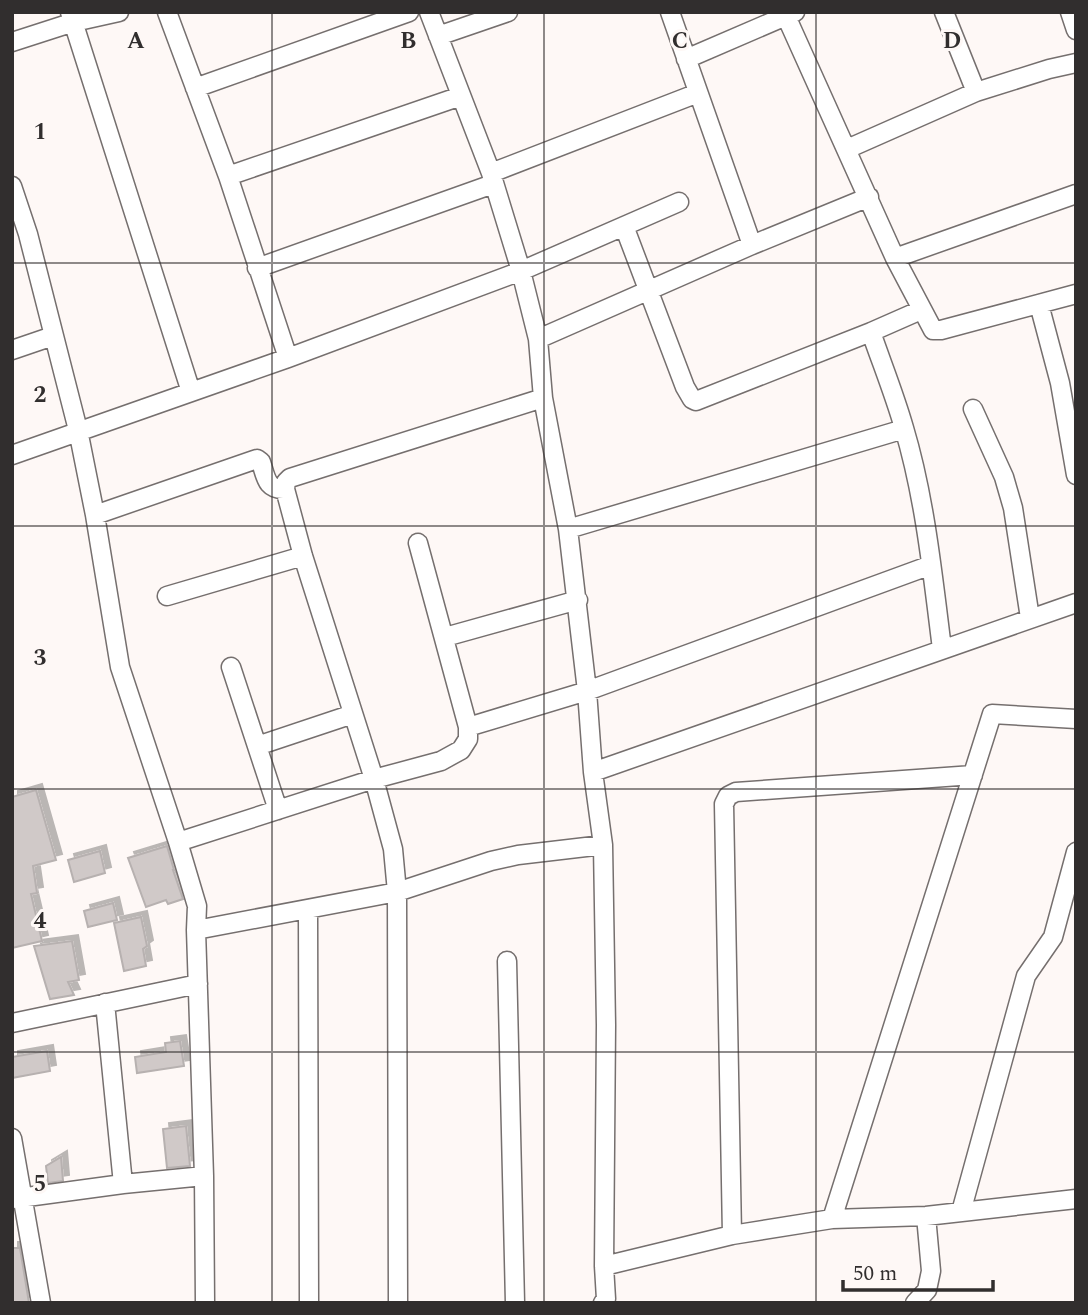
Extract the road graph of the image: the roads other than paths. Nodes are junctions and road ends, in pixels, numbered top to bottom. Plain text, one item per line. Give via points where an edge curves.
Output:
1 (119, 12) edge
2 (167, 12) edge
3 (409, 12) edge
4 (429, 12) edge
5 (508, 12) edge
6 (670, 12) edge
7 (944, 12) edge
8 (1070, 12) edge
9 (791, 14) edge
10 (72, 17) edge
11 (1076, 30) edge
12 (438, 36) junction
13 (12, 42) edge
14 (686, 59) junction
15 (1076, 63) edge
16 (195, 88) junction
17 (976, 92) junction
18 (698, 93) junction
19 (461, 96) junction
20 (847, 149) junction
21 (228, 176) junction
22 (492, 178) junction
23 (12, 186) edge
24 (1076, 194) edge
25 (869, 197) junction
26 (679, 202) dead end
27 (624, 226) junction
28 (752, 245) junction
29 (895, 258) junction
30 (257, 268) junction
31 (521, 271) junction
32 (649, 290) junction
33 (1076, 294) edge
34 (1039, 304) junction
35 (921, 310) junction
36 (871, 332) junction
37 (53, 336) junction
38 (538, 339) junction
39 (12, 350) edge
40 (288, 358) junction
41 (191, 392) junction
42 (543, 398) junction
43 (973, 409) dead end
44 (904, 429) junction
45 (78, 430) junction
46 (12, 455) edge
47 (1076, 475) edge
48 (285, 489) junction
49 (95, 515) junction
50 (568, 528) junction
51 (418, 543) dead end
52 (303, 556) junction
53 (931, 565) junction
54 (167, 596) dead end
55 (578, 600) junction
56 (1076, 603) edge
57 (1030, 618) junction
58 (445, 637) junction
59 (942, 649) junction
60 (231, 667) dead end
61 (587, 691) junction
62 (353, 714) junction
63 (1076, 719) edge
64 (468, 727) junction
65 (257, 746) junction
66 (593, 772) junction
67 (973, 775) junction
68 (374, 779) junction
69 (278, 810) junction
70 (178, 842) junction
71 (603, 845) junction
72 (1076, 852) edge
73 (397, 892) junction
74 (308, 909) junction
75 (196, 930) junction
76 (507, 961) dead end
77 (198, 984) junction
78 (105, 1003) junction
79 (12, 1023) edge
80 (12, 1138) edge
81 (204, 1176) junction
82 (123, 1184) junction
83 (18, 1199) edge
84 (1076, 1199) edge
85 (961, 1212) junction
86 (926, 1216) junction
87 (832, 1219) junction
88 (733, 1235) junction
89 (604, 1266) junction
90 (41, 1303) edge
91 (205, 1303) edge
92 (309, 1303) edge
93 (398, 1303) edge
94 (515, 1303) edge
95 (603, 1303) edge
96 (915, 1303) edge

1 - 10 street
2 - 16 street
3 - 16 street
4 - 12 street
5 - 12 street
6 - 14 street
7 - 17 street
8 - 11 street
9 - 14 street
9 - 20 street
10 - 13 street
10 - 41 street
12 - 19 street
14 - 18 street
15 - 17 street
16 - 21 street
17 - 20 street
18 - 22 street
18 - 28 street
19 - 21 street
19 - 22 street
20 - 25 street
21 - 30 street
22 - 30 street
22 - 31 street
23 - 37 street
24 - 29 street
25 - 28 street
25 - 29 street
26 - 27 street
27 - 31 street
27 - 32 street
28 - 32 street
29 - 35 street
30 - 40 street
31 - 38 street
31 - 40 street
32 - 36 street via 685,387 696,401
32 - 38 street
33 - 34 street
34 - 35 street via 941,330 933,330
34 - 47 street via 1060,383
35 - 36 street
36 - 44 street
37 - 39 street
37 - 45 street
38 - 42 street
40 - 41 street
41 - 45 street
42 - 48 street via 290,478
42 - 50 street
43 - 57 street via 1013,508
44 - 50 street
44 - 53 street
45 - 46 street
45 - 49 street
48 - 49 street via 268,483 257,459
48 - 52 street
49 - 70 street via 120,667
50 - 55 street
51 - 58 street
52 - 54 street
52 - 62 street
53 - 59 street
53 - 61 street
55 - 58 street
55 - 61 street
56 - 57 street
57 - 59 street
58 - 64 street
59 - 66 street
60 - 65 street
61 - 64 street
61 - 66 street
62 - 65 street
62 - 68 street
63 - 67 street via 992,714
64 - 68 street via 461,750 441,761
65 - 69 street
66 - 71 street
67 - 87 street
67 - 88 street via 728,796 724,804
68 - 69 street
68 - 73 street via 393,849
69 - 70 street
70 - 75 street via 197,906
71 - 73 street via 491,861
71 - 89 street
72 - 85 street via 1053,937 1026,976
73 - 74 street
73 - 93 street
74 - 75 street
74 - 92 street
75 - 77 street
76 - 94 street
77 - 78 street
77 - 81 street
78 - 79 street
78 - 82 street
80 - 83 street
81 - 82 street
81 - 91 street
82 - 83 street
83 - 90 street
84 - 85 street
85 - 86 street
86 - 87 street
86 - 96 street via 932,1271 927,1290
87 - 88 street
88 - 89 street
89 - 95 street

